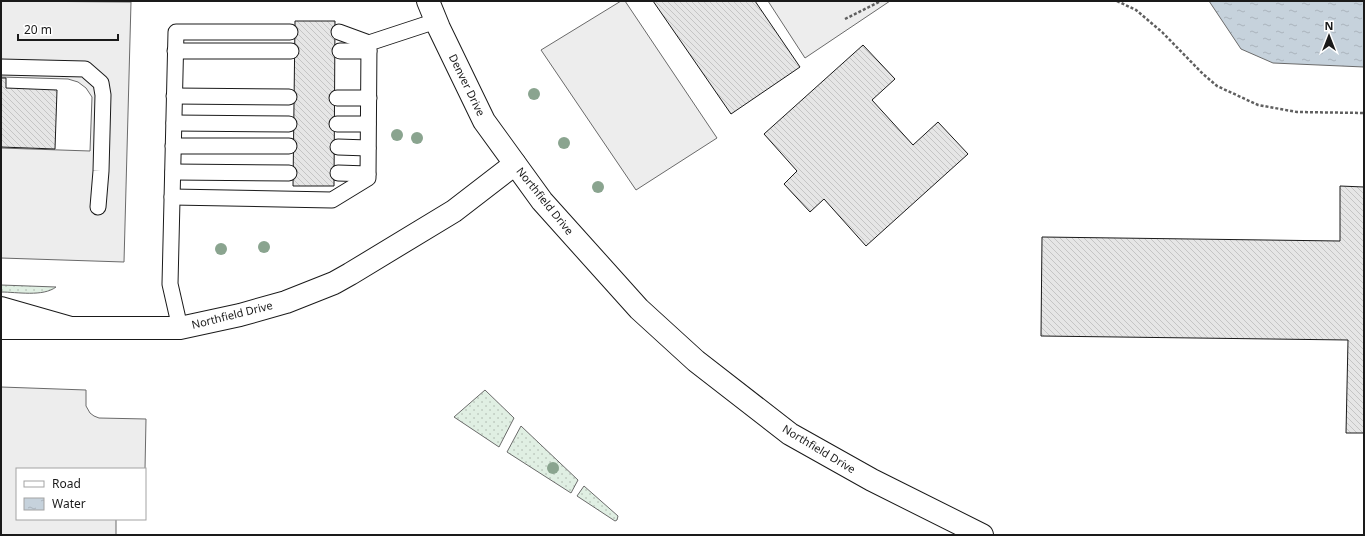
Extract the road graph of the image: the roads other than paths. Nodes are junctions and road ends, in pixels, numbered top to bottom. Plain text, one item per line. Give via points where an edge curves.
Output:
1 (428, 1) edge
2 (436, 21) junction
3 (290, 32) dead end
4 (339, 32) dead end
5 (369, 47) junction
6 (175, 51) junction
7 (291, 51) dead end
8 (340, 51) dead end
9 (1, 67) edge
10 (174, 96) junction
11 (289, 97) dead end
12 (337, 98) dead end
13 (369, 98) junction
14 (174, 123) junction
15 (289, 124) dead end
16 (337, 124) dead end
17 (368, 124) junction
18 (173, 146) junction
19 (289, 146) dead end
20 (338, 147) dead end
21 (368, 148) junction
22 (515, 164) junction
23 (173, 172) junction
24 (289, 173) dead end
25 (338, 173) dead end
26 (368, 174) junction
27 (172, 197) junction
28 (98, 207) dead end
29 (1, 308) edge
30 (1, 328) edge
31 (71, 328) junction
32 (180, 328) junction
33 (982, 535) edge

1 - 2 street, Denver Drive
2 - 5 lane
2 - 22 street, Denver Drive via 484,121
3 - 6 lane via 176,32
4 - 5 lane
5 - 8 lane
5 - 13 lane
6 - 7 lane
6 - 10 lane
9 - 28 lane via 85,69 101,83 103,95
10 - 11 lane
10 - 14 lane
12 - 13 lane
13 - 17 lane
14 - 15 lane
14 - 18 lane
16 - 17 lane
17 - 21 lane
18 - 19 lane
18 - 23 lane
20 - 21 lane
21 - 26 lane
22 - 32 street, Northfield Drive via 454,211 334,283 286,302
22 - 33 street, Northfield Drive via 542,201 639,309 728,387 790,434 872,480
23 - 24 lane
23 - 27 lane
25 - 26 lane
26 - 27 lane via 368,178 332,200
27 - 32 lane via 170,284
29 - 31 street
30 - 31 street, Northfield Drive
31 - 32 street, Northfield Drive

